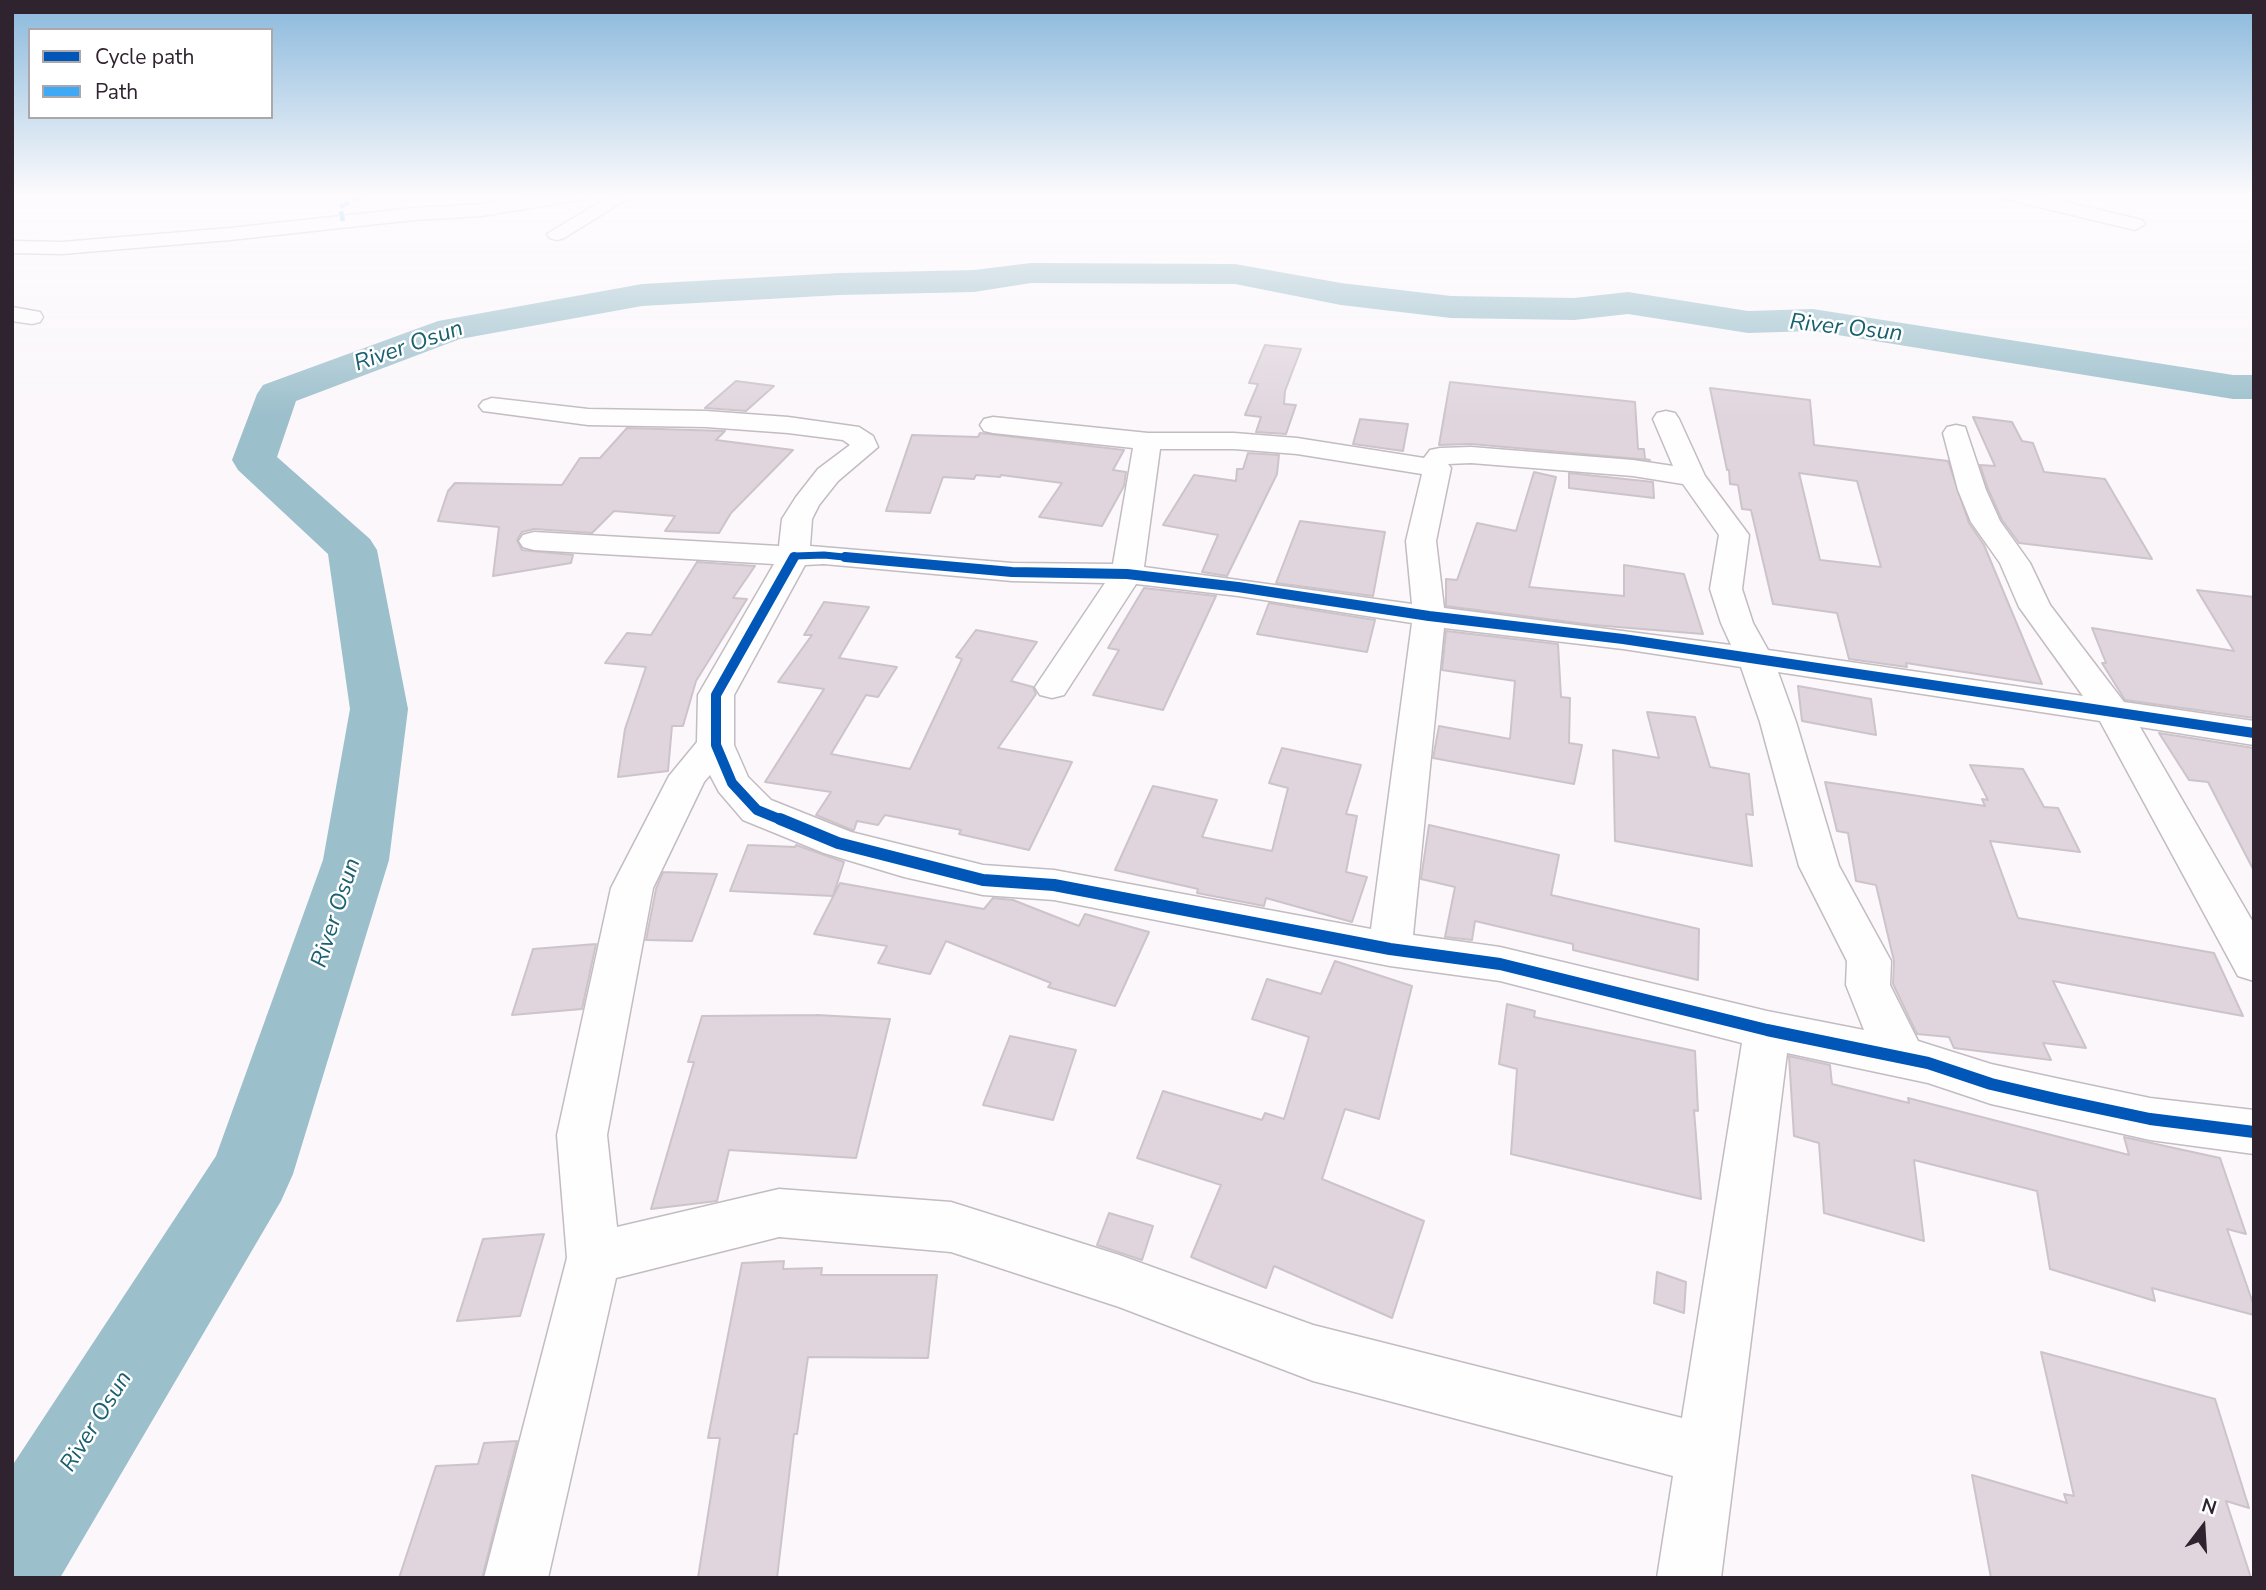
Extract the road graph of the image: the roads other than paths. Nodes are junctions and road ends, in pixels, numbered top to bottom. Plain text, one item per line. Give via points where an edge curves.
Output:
1 (492, 406) dead end
2 (1667, 419) dead end
3 (993, 425) dead end
4 (1956, 433) dead end
5 (1149, 441) junction
6 (1437, 468) junction
7 (1692, 477) junction
8 (534, 541) dead end
9 (795, 556) junction
10 (1127, 574) junction
11 (1429, 616) junction
12 (1756, 660) junction
13 (1052, 687) dead end
14 (2114, 714) junction
15 (2254, 733) edge
16 (716, 745) junction
17 (1390, 948) junction
18 (2254, 964) edge
19 (1767, 1030) junction
20 (1903, 1058) junction
21 (2252, 1140) edge
22 (594, 1258) junction
23 (1707, 1455) junction
24 (516, 1578) edge
25 (1689, 1578) edge

1 - 9 street via 588,417 788,425 860,438 865,447 828,475 797,519
2 - 7 street
3 - 5 street
4 - 14 street via 1986,522 2015,563 2035,607
5 - 6 street via 1297,446
5 - 10 street
6 - 7 street via 1434,463 1440,456 1453,454
6 - 11 street via 1422,541
7 - 12 street via 1734,535 1726,589
8 - 9 street
9 - 10 street via 1012,572
9 - 16 street via 716,695
10 - 11 street
10 - 13 street
11 - 12 street
11 - 17 street
12 - 14 street
12 - 20 street via 1819,866 1869,961 1868,985
14 - 15 street
14 - 18 street
16 - 17 street via 732,783 757,810 838,843 983,880 1054,885
16 - 22 street via 688,776 632,888 582,1135
17 - 19 street via 1500,964
19 - 20 street
19 - 23 street
20 - 21 street via 2060,1100
22 - 23 street via 779,1213 951,1227 1119,1281 1313,1353
22 - 24 street
23 - 25 street

